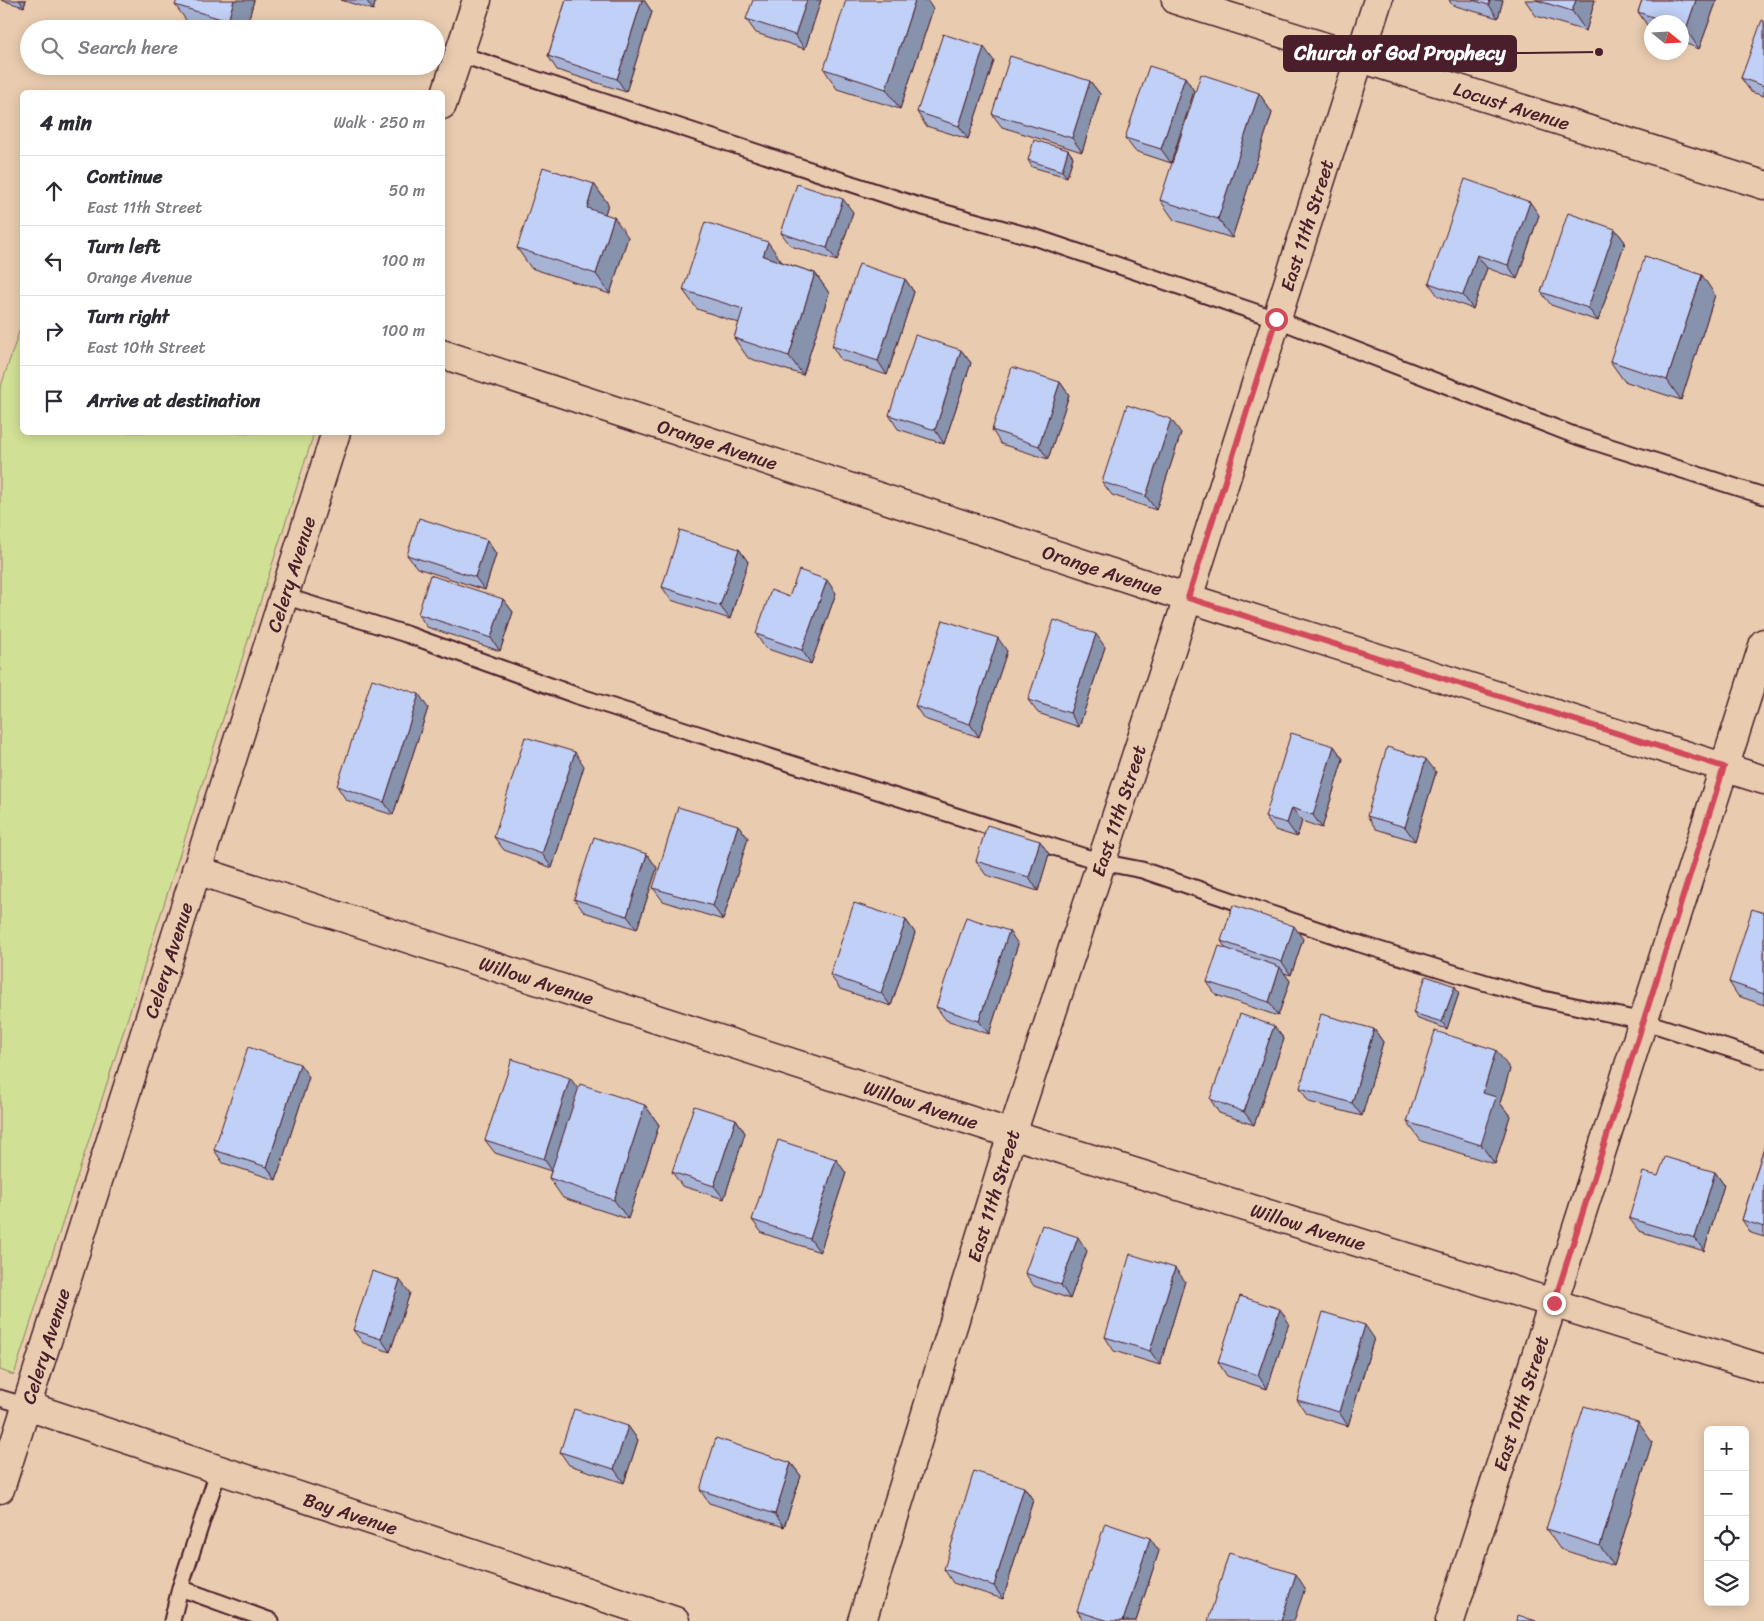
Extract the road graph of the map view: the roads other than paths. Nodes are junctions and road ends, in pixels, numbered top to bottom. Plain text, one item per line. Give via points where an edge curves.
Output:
1 (477, 0) edge
2 (1176, 0) edge
3 (1378, 0) edge
4 (459, 54) junction
5 (1360, 58) junction
6 (445, 96) edge
7 (1764, 185) edge
8 (1276, 319) junction
9 (445, 355) edge
10 (335, 435) edge
11 (1764, 496) edge
12 (284, 596) junction
13 (1188, 598) junction
14 (1764, 643) edge
15 (1724, 767) junction
16 (1764, 780) edge
17 (1101, 862) junction
18 (196, 870) junction
19 (1643, 1021) junction
20 (1764, 1060) edge
21 (1012, 1134) junction
22 (1554, 1303) junction
23 (1764, 1370) edge
24 (0, 1398) edge
25 (27, 1406) junction
26 (218, 1469) junction
27 (0, 1489) edge
28 (180, 1588) junction
29 (640, 1615) edge
30 (172, 1621) edge
31 (271, 1621) edge
32 (675, 1621) edge
33 (862, 1621) edge
34 (1450, 1621) edge

1 - 4 street
2 - 5 street, Locust Avenue
3 - 5 street, East 11th Street
4 - 6 street
4 - 8 lane via 916,206 1037,238
5 - 7 street, Locust Avenue
5 - 8 street, East 11th Street
8 - 11 lane via 1579,438
8 - 13 street, East 11th Street
9 - 13 street, Orange Avenue
10 - 12 street, Celery Avenue
12 - 17 lane via 409,635 578,696
12 - 18 street, Celery Avenue
13 - 15 street, Orange Avenue
13 - 17 street, East 11th Street
14 - 15 street, East 10th Street
15 - 16 street, Orange Avenue
15 - 19 street, East 10th Street
17 - 19 lane via 1142,870 1358,943 1534,997
17 - 21 street, East 11th Street
18 - 21 street, Willow Avenue
18 - 25 street, Celery Avenue
19 - 20 lane
19 - 22 street, East 10th Street
21 - 22 street, Willow Avenue
21 - 33 street, East 11th Street
22 - 23 street, Willow Avenue
22 - 34 street, East 10th Street
24 - 25 lane
25 - 26 street, Bay Avenue
25 - 27 street, Celery Avenue
26 - 28 lane
26 - 29 street, Bay Avenue
28 - 30 lane
28 - 31 lane
29 - 32 street, Bay Avenue

